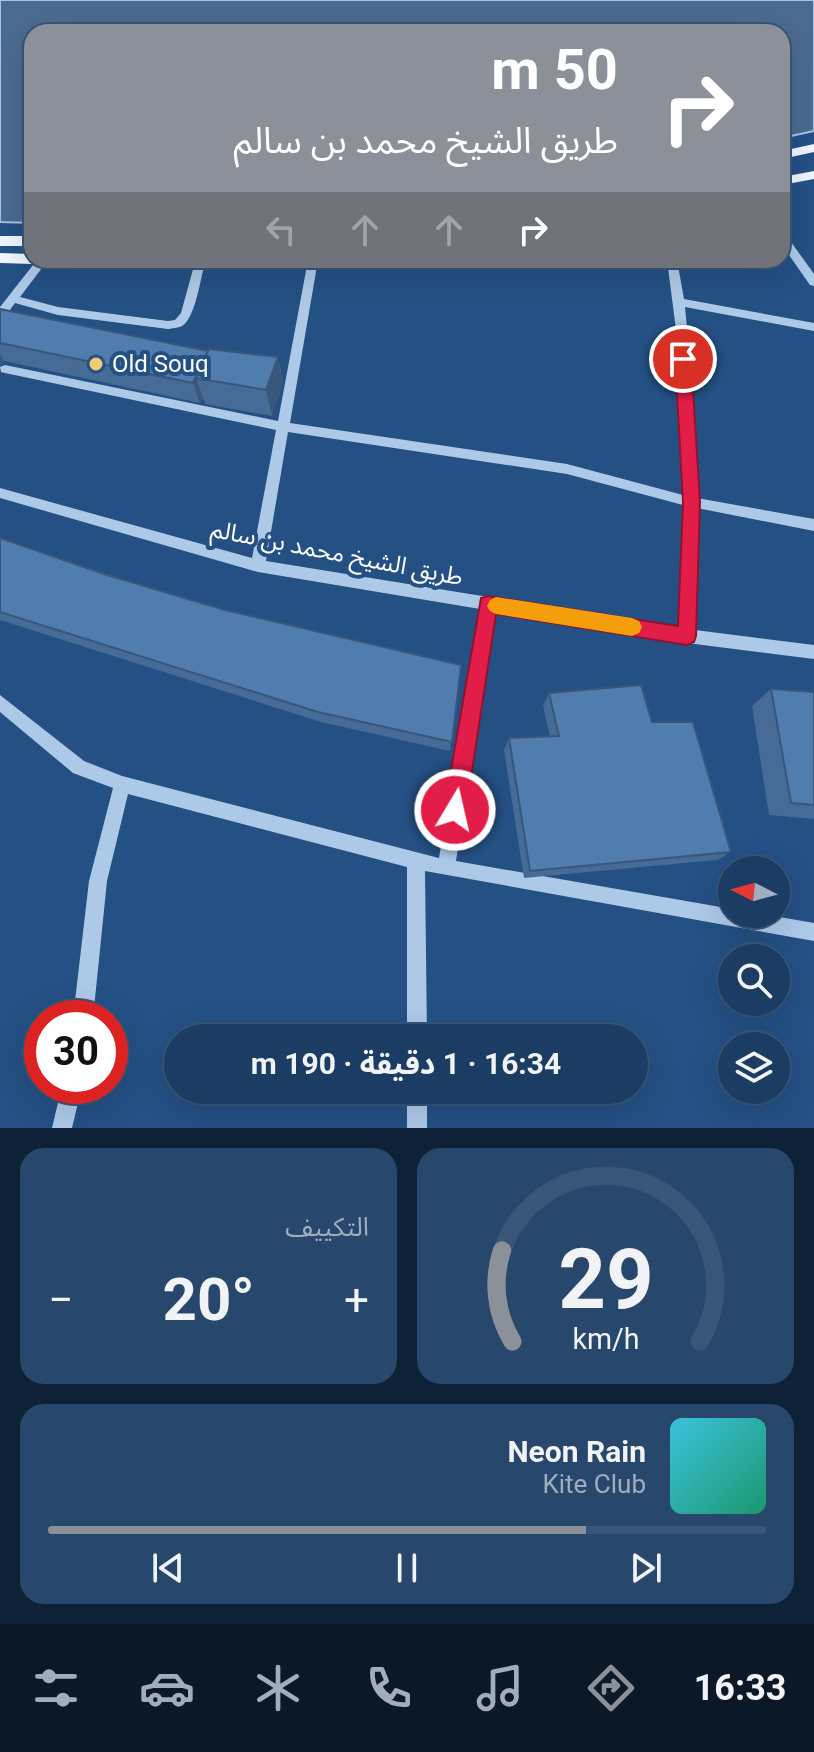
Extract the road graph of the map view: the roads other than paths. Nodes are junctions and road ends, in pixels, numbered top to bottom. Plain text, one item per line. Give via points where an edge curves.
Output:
1 (814, 148) edge
2 (790, 153) edge
3 (814, 175) edge
4 (790, 180) edge
5 (0, 241) edge
6 (24, 241) edge
7 (790, 248) edge
8 (0, 258) edge
9 (24, 259) edge
10 (37, 268) edge
11 (198, 268) edge
12 (312, 268) edge
13 (674, 268) edge
14 (814, 282) edge
15 (13, 299) junction
16 (680, 302) junction
17 (0, 315) edge
18 (814, 327) edge
19 (5, 369) edge
20 (285, 427) junction
21 (0, 493) edge
22 (691, 502) junction
23 (814, 525) edge
24 (258, 566) junction
25 (488, 604) junction
26 (687, 636) junction
27 (814, 652) edge
28 (0, 702) edge
29 (122, 784) junction
30 (416, 861) junction
31 (446, 868) junction
32 (814, 932) edge
33 (85, 1000) edge
34 (417, 1024) edge
35 (68, 1104) edge
36 (417, 1104) edge
37 (62, 1128) edge
38 (417, 1128) edge

1 - 2 main road
3 - 4 main road
5 - 6 main road
7 - 14 street
8 - 9 main road
10 - 15 street
11 - 15 street via 186,314 179,323 168,325 58,311
12 - 20 street
13 - 16 street
15 - 17 street
16 - 18 street
16 - 22 street
19 - 20 street
20 - 22 street via 567,469
20 - 24 street
21 - 24 street, طريق الشيخ محمد بن سالم
22 - 23 street
22 - 26 street
24 - 25 street, طريق الشيخ محمد بن سالم
25 - 26 street, طريق الشيخ محمد بن سالم
25 - 31 street
26 - 27 street, طريق الشيخ محمد بن سالم
28 - 29 street via 79,767
29 - 30 street
29 - 33 street via 98,881
30 - 31 street
30 - 34 street
31 - 32 street
35 - 37 street
36 - 38 street

